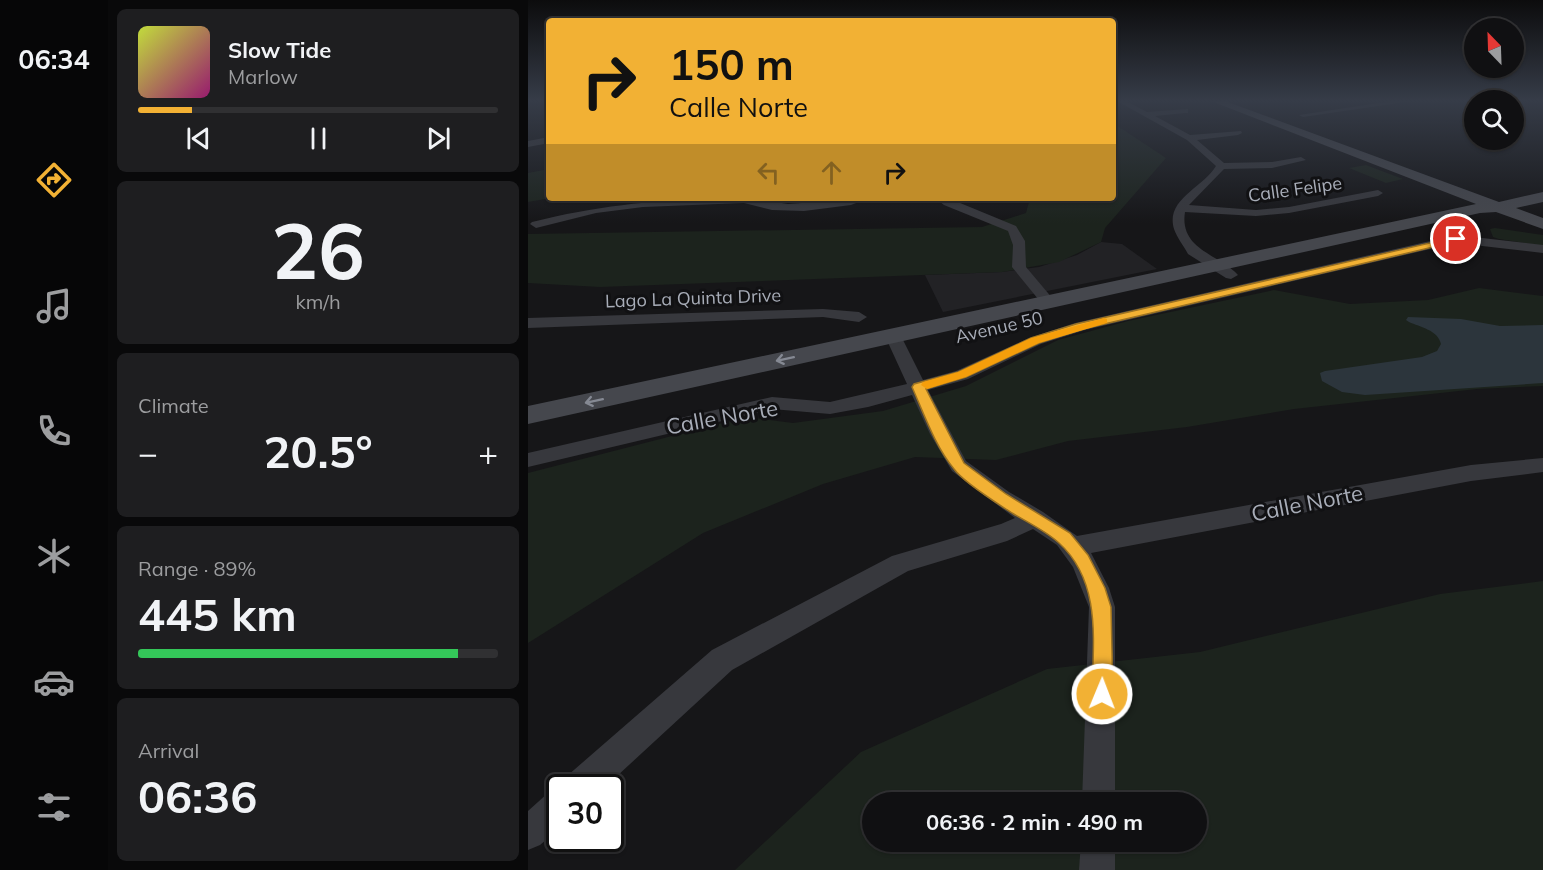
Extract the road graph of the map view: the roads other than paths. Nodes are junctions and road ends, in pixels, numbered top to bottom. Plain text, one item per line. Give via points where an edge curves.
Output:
1 (1193, 142) edge
2 (1328, 142) edge
3 (1339, 142) edge
4 (1301, 160) dead end
5 (1221, 166) junction
6 (1378, 193) dead end
7 (1543, 197) edge
8 (705, 201) edge
9 (751, 201) edge
10 (854, 201) edge
11 (945, 201) edge
12 (1506, 206) junction
13 (1180, 208) junction
14 (1543, 215) edge
15 (536, 224) dead end
16 (1543, 224) edge
17 (1543, 249) edge
18 (1224, 270) junction
19 (1048, 302) junction
20 (859, 317) dead end
21 (532, 326) edge
22 (896, 343) junction
23 (918, 387) junction
24 (528, 415) edge
25 (528, 433) edge
26 (528, 460) edge
27 (1543, 465) edge
28 (1035, 518) junction
29 (1072, 547) junction
30 (595, 774) edge
31 (1099, 792) edge
32 (546, 817) edge
33 (528, 833) edge
34 (1098, 852) edge
35 (1097, 870) edge

1 - 5 street via 1213,154
2 - 12 main road
3 - 12 main road
4 - 5 street
5 - 13 street
6 - 13 street, Calle Felipe via 1256,213
7 - 12 main road, Avenue 50
8 - 15 street via 596,210
9 - 10 street via 758,205 804,207
11 - 19 street via 1004,223 1016,232 1019,267
12 - 14 main road
12 - 16 main road
12 - 18 main road, Avenue 50 via 1480,208
13 - 18 street via 1181,232 1192,251
17 - 23 street, Calle Norte via 1456,239 1080,326 1035,341 962,375
18 - 19 main road, Avenue 50
18 - 22 main road, Avenue 50
19 - 22 main road, Avenue 50
20 - 21 street, Lago La Quinta Drive via 823,313
22 - 23 street
22 -> 24 main road, Avenue 50
22 - 25 main road, Avenue 50
23 - 26 street, Calle Norte via 830,408 772,403
23 - 28 street via 959,466 1000,498
27 - 29 street, Calle Norte via 1471,472
28 - 29 street
28 - 30 street via 1007,532 901,562 722,660
29 - 31 street via 1087,569 1102,607
32 - 33 street
34 - 35 street

